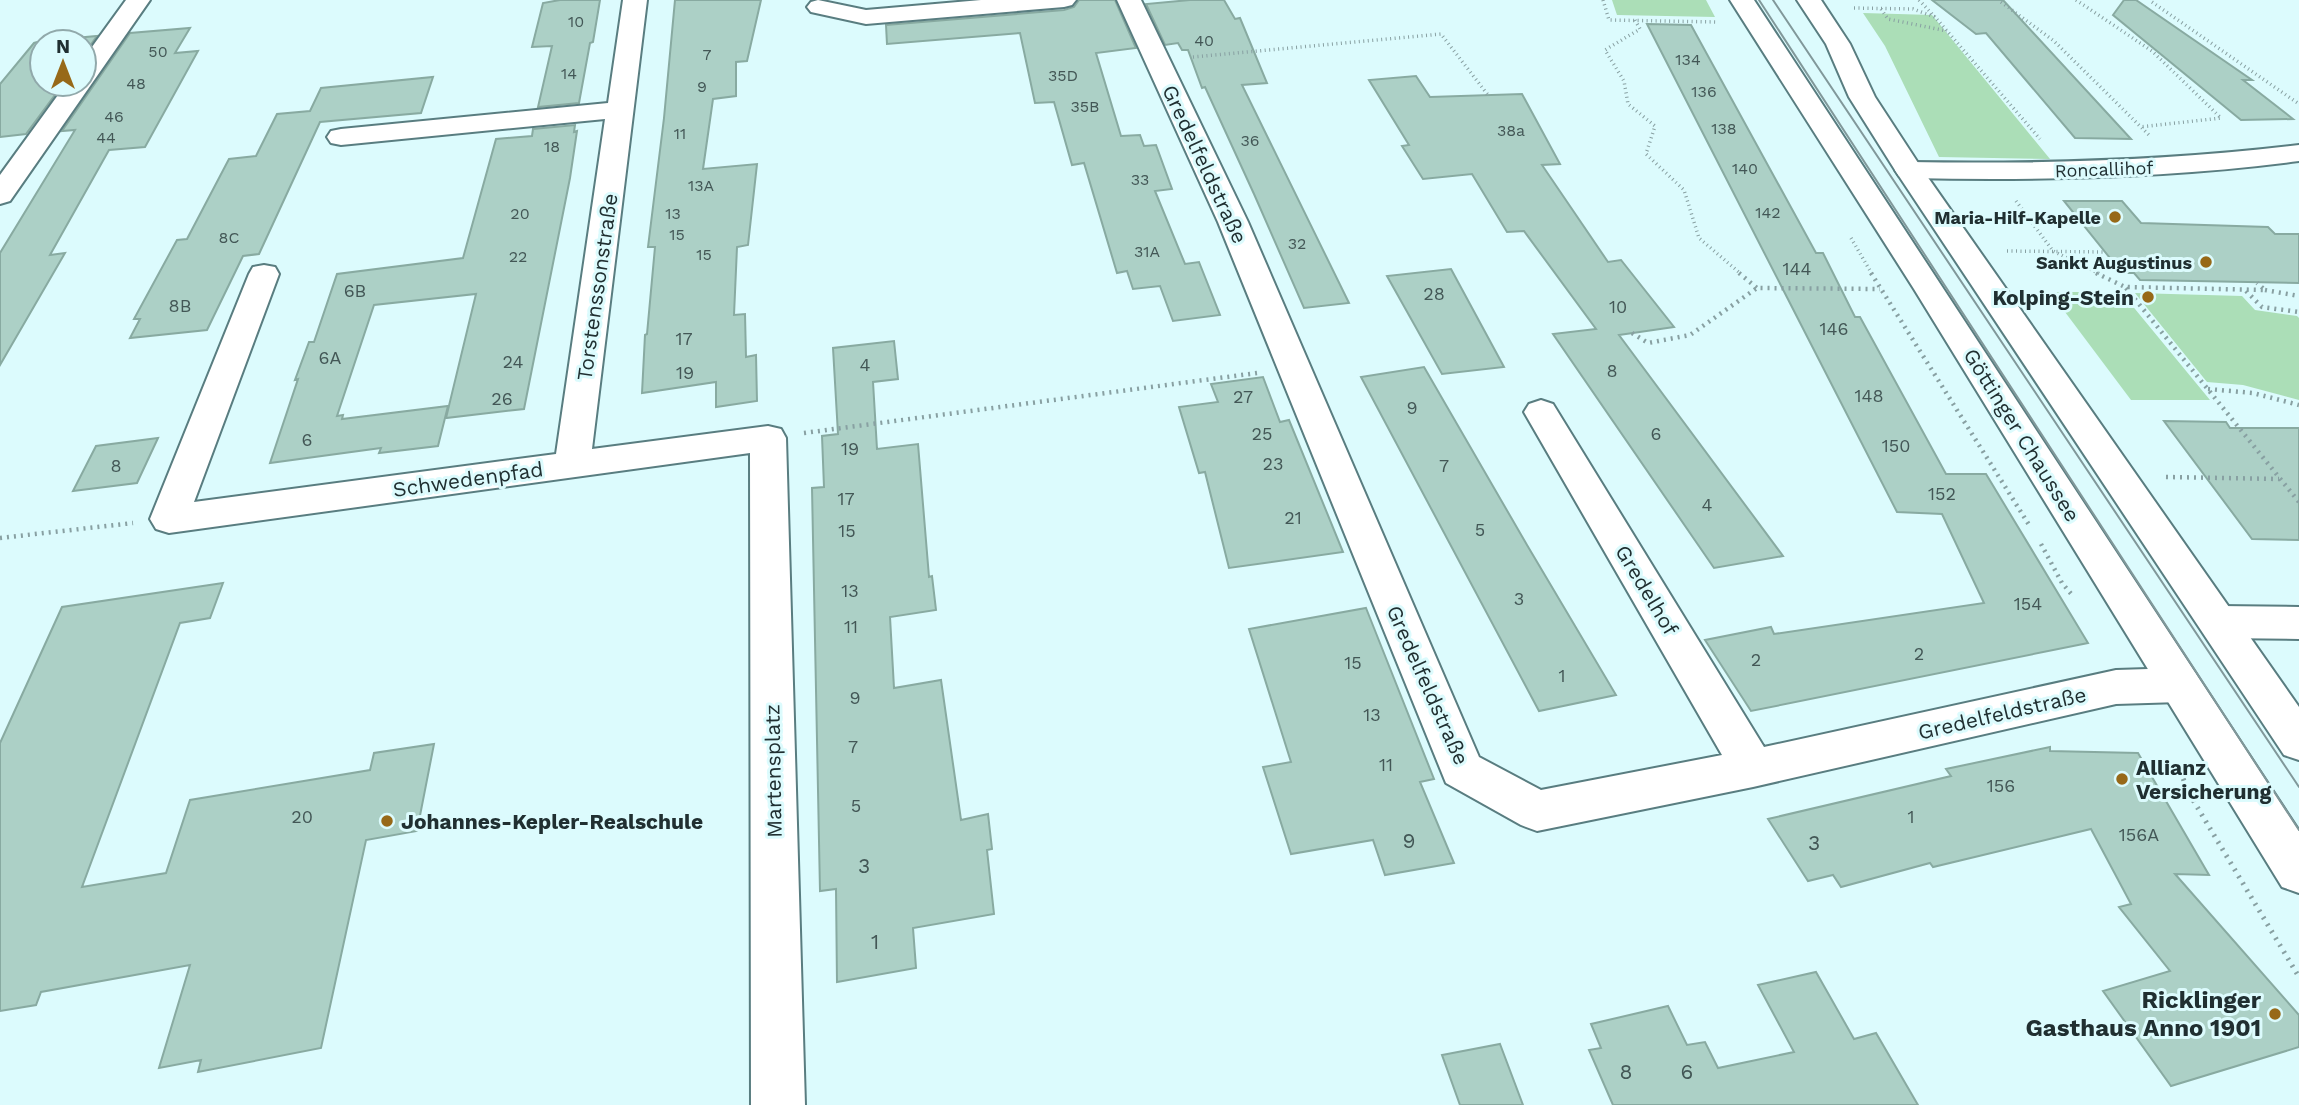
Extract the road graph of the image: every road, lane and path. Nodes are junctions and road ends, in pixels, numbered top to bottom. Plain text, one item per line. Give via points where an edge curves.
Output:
1 (138, 0) edge
2 (635, 0) edge
3 (1063, 0) edge
4 (1129, 0) edge
5 (1603, 0) edge
6 (1809, 0) edge
7 (1919, 0) edge
8 (2076, 0) edge
9 (2001, 2) dead end
10 (2152, 2) dead end
11 (819, 7) dead end
12 (1849, 8) dead end
13 (1881, 8) junction
14 (1750, 11) edge
15 (1936, 17) junction
16 (1635, 20) junction
17 (1948, 31) junction
18 (98, 56) edge
19 (1157, 60) junction
20 (1488, 95) dead end
21 (69, 98) edge
22 (2299, 104) edge
23 (621, 110) junction
24 (2140, 127) junction
25 (341, 137) dead end
26 (2299, 153) edge
27 (2184, 165) junction
28 (1909, 170) junction
29 (2068, 172) junction
30 (0, 195) edge
31 (2015, 200) dead end
32 (1846, 228) dead end
33 (2000, 250) dead end
34 (2053, 251) junction
35 (2105, 252) dead end
36 (264, 274) dead end
37 (2258, 283) dead end
38 (2125, 287) junction
39 (1758, 288) junction
40 (1880, 289) junction
41 (1930, 289) junction
42 (2245, 290) junction
43 (2264, 290) junction
44 (2299, 296) edge
45 (2299, 312) edge
46 (1632, 333) dead end
47 (1293, 369) junction
48 (2208, 389) junction
49 (2299, 405) edge
50 (1541, 412) dead end
51 (768, 438) junction
52 (572, 465) junction
53 (2154, 476) dead end
54 (2280, 479) junction
55 (2299, 502) edge
56 (169, 519) junction
57 (0, 538) edge
58 (2079, 602) dead end
59 (2219, 622) junction
60 (2299, 623) edge
61 (2180, 685) junction
62 (2299, 743) edge
63 (2175, 760) dead end
64 (1753, 768) junction
65 (2299, 872) edge
66 (2299, 977) edge
67 (778, 1105) edge

1 - 18 street
2 - 23 street, Torstenssonstraße
3 - 11 street via 866,17
4 - 19 street, Gredelfeldstraße
5 - 16 path via 1609,20
6 - 28 street
7 - 15 path
8 - 24 path via 2151,51 2221,118
9 - 24 path via 2054,41
10 - 22 path
12 - 13 path
13 - 15 path via 1913,9
13 - 17 path via 1888,19
14 - 16 path
14 - 41 street, Göttinger Chaussee
15 - 17 path
16 - 39 path via 1640,29 1605,50 1624,81 1628,104 1655,125 1646,154 1684,190 1699,238
17 - 29 path
19 - 20 path via 1441,34
19 - 47 street, Gredelfeldstraße via 1233,222
21 - 30 street
23 - 25 street
23 - 52 street, Torstenssonstraße
24 - 27 path
26 - 27 street, Roncallihof
27 - 29 street, Roncallihof
28 - 29 street, Roncallihof
28 - 59 street
31 - 34 path
32 - 40 path
33 - 34 path
34 - 35 path
34 - 38 path
36 - 56 street
37 - 43 path
38 - 42 path
38 - 48 path
39 - 40 path
39 - 46 path via 1690,335 1648,343
40 - 41 path
40 - 58 path via 2062,583
41 - 61 street, Göttinger Chaussee
42 - 43 path
42 - 45 path via 2262,307
43 - 44 path
47 - 51 path
47 - 64 street, Gredelfeldstraße via 1462,770 1537,811
48 - 49 path via 2253,393
48 - 54 path
50 - 64 street, Gredelhof
51 - 52 street, Schwedenpfad
51 - 67 street, Martensplatz
52 - 56 street, Schwedenpfad
53 - 54 path
54 - 55 path
56 - 57 path
59 - 60 street
59 - 62 street
61 - 64 street, Gredelfeldstraße via 2116,687
61 - 65 street, Göttinger Chaussee
63 - 66 path via 2190,795

